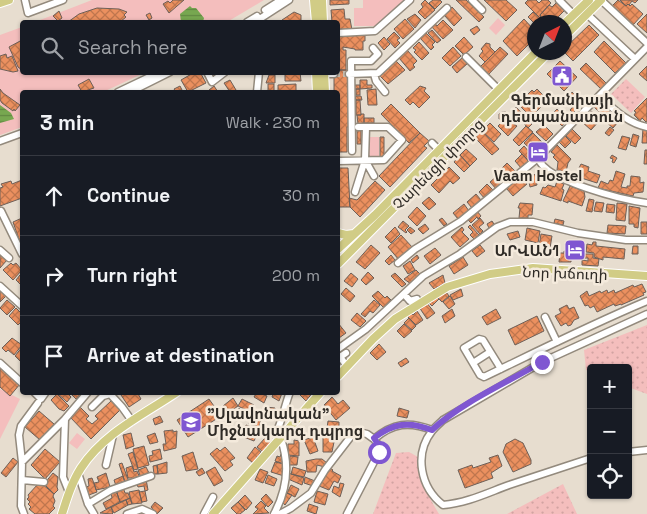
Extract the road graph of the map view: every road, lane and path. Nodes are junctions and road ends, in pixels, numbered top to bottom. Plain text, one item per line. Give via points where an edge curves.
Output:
1 (9, 0) edge
2 (25, 0) edge
3 (63, 0) edge
4 (281, 0) edge
5 (289, 0) edge
6 (314, 0) edge
7 (322, 0) edge
8 (410, 0) edge
9 (472, 0) edge
10 (559, 0) edge
11 (589, 0) edge
12 (601, 0) edge
13 (0, 3) edge
14 (447, 8) dead end
15 (482, 10) dead end
16 (588, 14) junction
17 (574, 15) joint
18 (250, 20) edge
19 (257, 20) edge
20 (316, 20) edge
21 (323, 20) edge
22 (572, 30) edge
23 (340, 33) edge
24 (647, 45) edge
25 (373, 48) dead end
26 (466, 57) dead end
27 (635, 59) junction
28 (528, 60) edge
29 (541, 60) edge
30 (350, 74) junction
31 (374, 74) junction
32 (154, 75) edge
33 (172, 75) edge
34 (208, 75) edge
35 (222, 75) edge
36 (259, 75) edge
37 (321, 75) edge
38 (322, 75) edge
39 (122, 90) edge
40 (135, 90) edge
41 (257, 90) edge
42 (318, 90) edge
43 (325, 90) edge
44 (499, 90) junction
45 (385, 92) dead end
46 (599, 96) junction
47 (366, 126) junction
48 (358, 127) dead end
49 (647, 127) edge
50 (20, 136) edge
51 (0, 142) edge
52 (432, 143) dead end
53 (352, 150) dead end
54 (440, 150) junction
55 (538, 158) junction
56 (365, 160) junction
57 (340, 161) edge
58 (374, 176) dead end
59 (355, 192) dead end
60 (647, 203) edge
61 (0, 212) edge
62 (340, 234) edge
63 (354, 234) junction
64 (647, 240) edge
65 (340, 244) edge
66 (340, 247) edge
67 (0, 250) edge
68 (20, 250) edge
69 (349, 254) junction
70 (9, 258) dead end
71 (340, 262) edge
72 (398, 263) dead end
73 (647, 276) edge
74 (0, 286) edge
75 (404, 294) junction
76 (417, 299) dead end
77 (647, 301) edge
78 (20, 304) edge
79 (647, 314) edge
80 (545, 317) dead end
81 (556, 342) junction
82 (340, 348) edge
83 (490, 352) junction
84 (346, 353) dead end
85 (0, 363) edge
86 (473, 363) junction
87 (347, 366) junction
88 (501, 369) junction
89 (340, 374) edge
90 (20, 381) edge
91 (85, 395) edge
92 (107, 395) edge
93 (111, 395) edge
94 (172, 395) edge
95 (289, 395) edge
96 (319, 395) edge
97 (38, 403) dead end
98 (92, 407) dead end
99 (65, 419) junction
100 (132, 421) junction
101 (277, 430) dead end
102 (432, 430) junction
103 (113, 433) junction
104 (374, 438) junction
105 (280, 439) junction
106 (647, 450) edge
107 (632, 452) edge
108 (587, 459) edge
109 (22, 462) junction
110 (106, 465) dead end
111 (78, 474) junction
112 (151, 476) dead end
113 (22, 480) junction
114 (44, 482) dead end
115 (69, 492) junction
116 (213, 497) dead end
117 (88, 504) junction
118 (24, 514) edge
119 (62, 514) edge
120 (94, 514) edge
121 (127, 514) edge
122 (153, 514) edge
123 (204, 514) edge
124 (213, 514) edge
125 (274, 514) edge
126 (280, 514) edge
127 (346, 514) edge

1 - 13 main road
2 - 3 street via 28,13
4 - 18 street
5 - 19 street
6 - 20 main road
7 - 21 main road
8 - 23 street via 375,32
9 - 15 street
10 - 17 street
11 - 17 main road
12 - 16 main road
12 - 24 street
14 - 31 street
16 - 22 main road
16 - 27 street
24 - 27 street
25 - 30 street via 378,54 371,61 351,61
26 - 44 street
27 - 46 street
28 - 44 main road, Չարենցի փողոց
29 - 69 main road, Չարենցի փողոց
30 - 31 street
30 - 53 street
31 - 45 street
32 - 39 street
33 - 40 street
34 - 35 street via 212,82
36 - 41 street
37 - 42 main road
38 - 43 main road
44 - 54 main road, Չարենցի փողոց
46 - 49 street via 623,117
46 - 55 street
47 - 48 street
47 - 56 street
47 - 56 street via 388,127 402,140 384,160
50 - 51 street
52 - 54 street
54 - 63 main road, Չարենցի փողոց
55 - 60 street via 549,171 587,188
55 - 72 street via 461,221
56 - 57 street
56 - 58 street
56 - 59 street
61 - 68 street
62 - 63 main road
63 - 65 main road, Չարենցի փողոց
64 - 75 street via 578,234 533,222 510,222 423,276
66 - 69 main road, Չարենցի փողոց
67 - 70 street
69 - 71 main road, Չարենցի փողոց
73 - 87 main road, Նոր խճուղի via 533,268 490,274 447,287 396,319
74 - 78 street
75 - 76 street via 410,302
75 - 82 street
77 - 81 street
79 - 102 street via 542,362 462,408
80 - 81 street
81 - 88 street
83 - 86 street
83 - 86 street via 481,339 466,347 464,350
83 - 88 street
84 - 87 street via 340,358
85 - 90 street
86 - 88 street via 482,377
87 - 89 main road, Նոր խճուղի
91 - 99 street
92 - 98 street
93 - 100 street
94 - 100 main road
95 - 101 street
96 - 105 main road
97 - 109 street via 21,426
99 - 109 street
99 - 115 street via 63,477
100 - 103 main road
102 - 104 street via 392,426
102 - 108 street via 421,456 422,473 436,500 443,505 472,500
103 - 110 street
103 - 111 main road
104 - 126 street via 359,432 352,435 311,493
104 - 127 street via 379,452
105 - 124 main road
105 - 125 street via 286,456 285,480 282,499
106 - 107 street
109 - 113 street
111 - 115 main road
111 - 117 street
112 - 117 street via 111,490
113 - 114 street
113 - 118 street via 21,506
115 - 119 main road
116 - 123 street
117 - 120 street
121 - 122 street via 142,509

